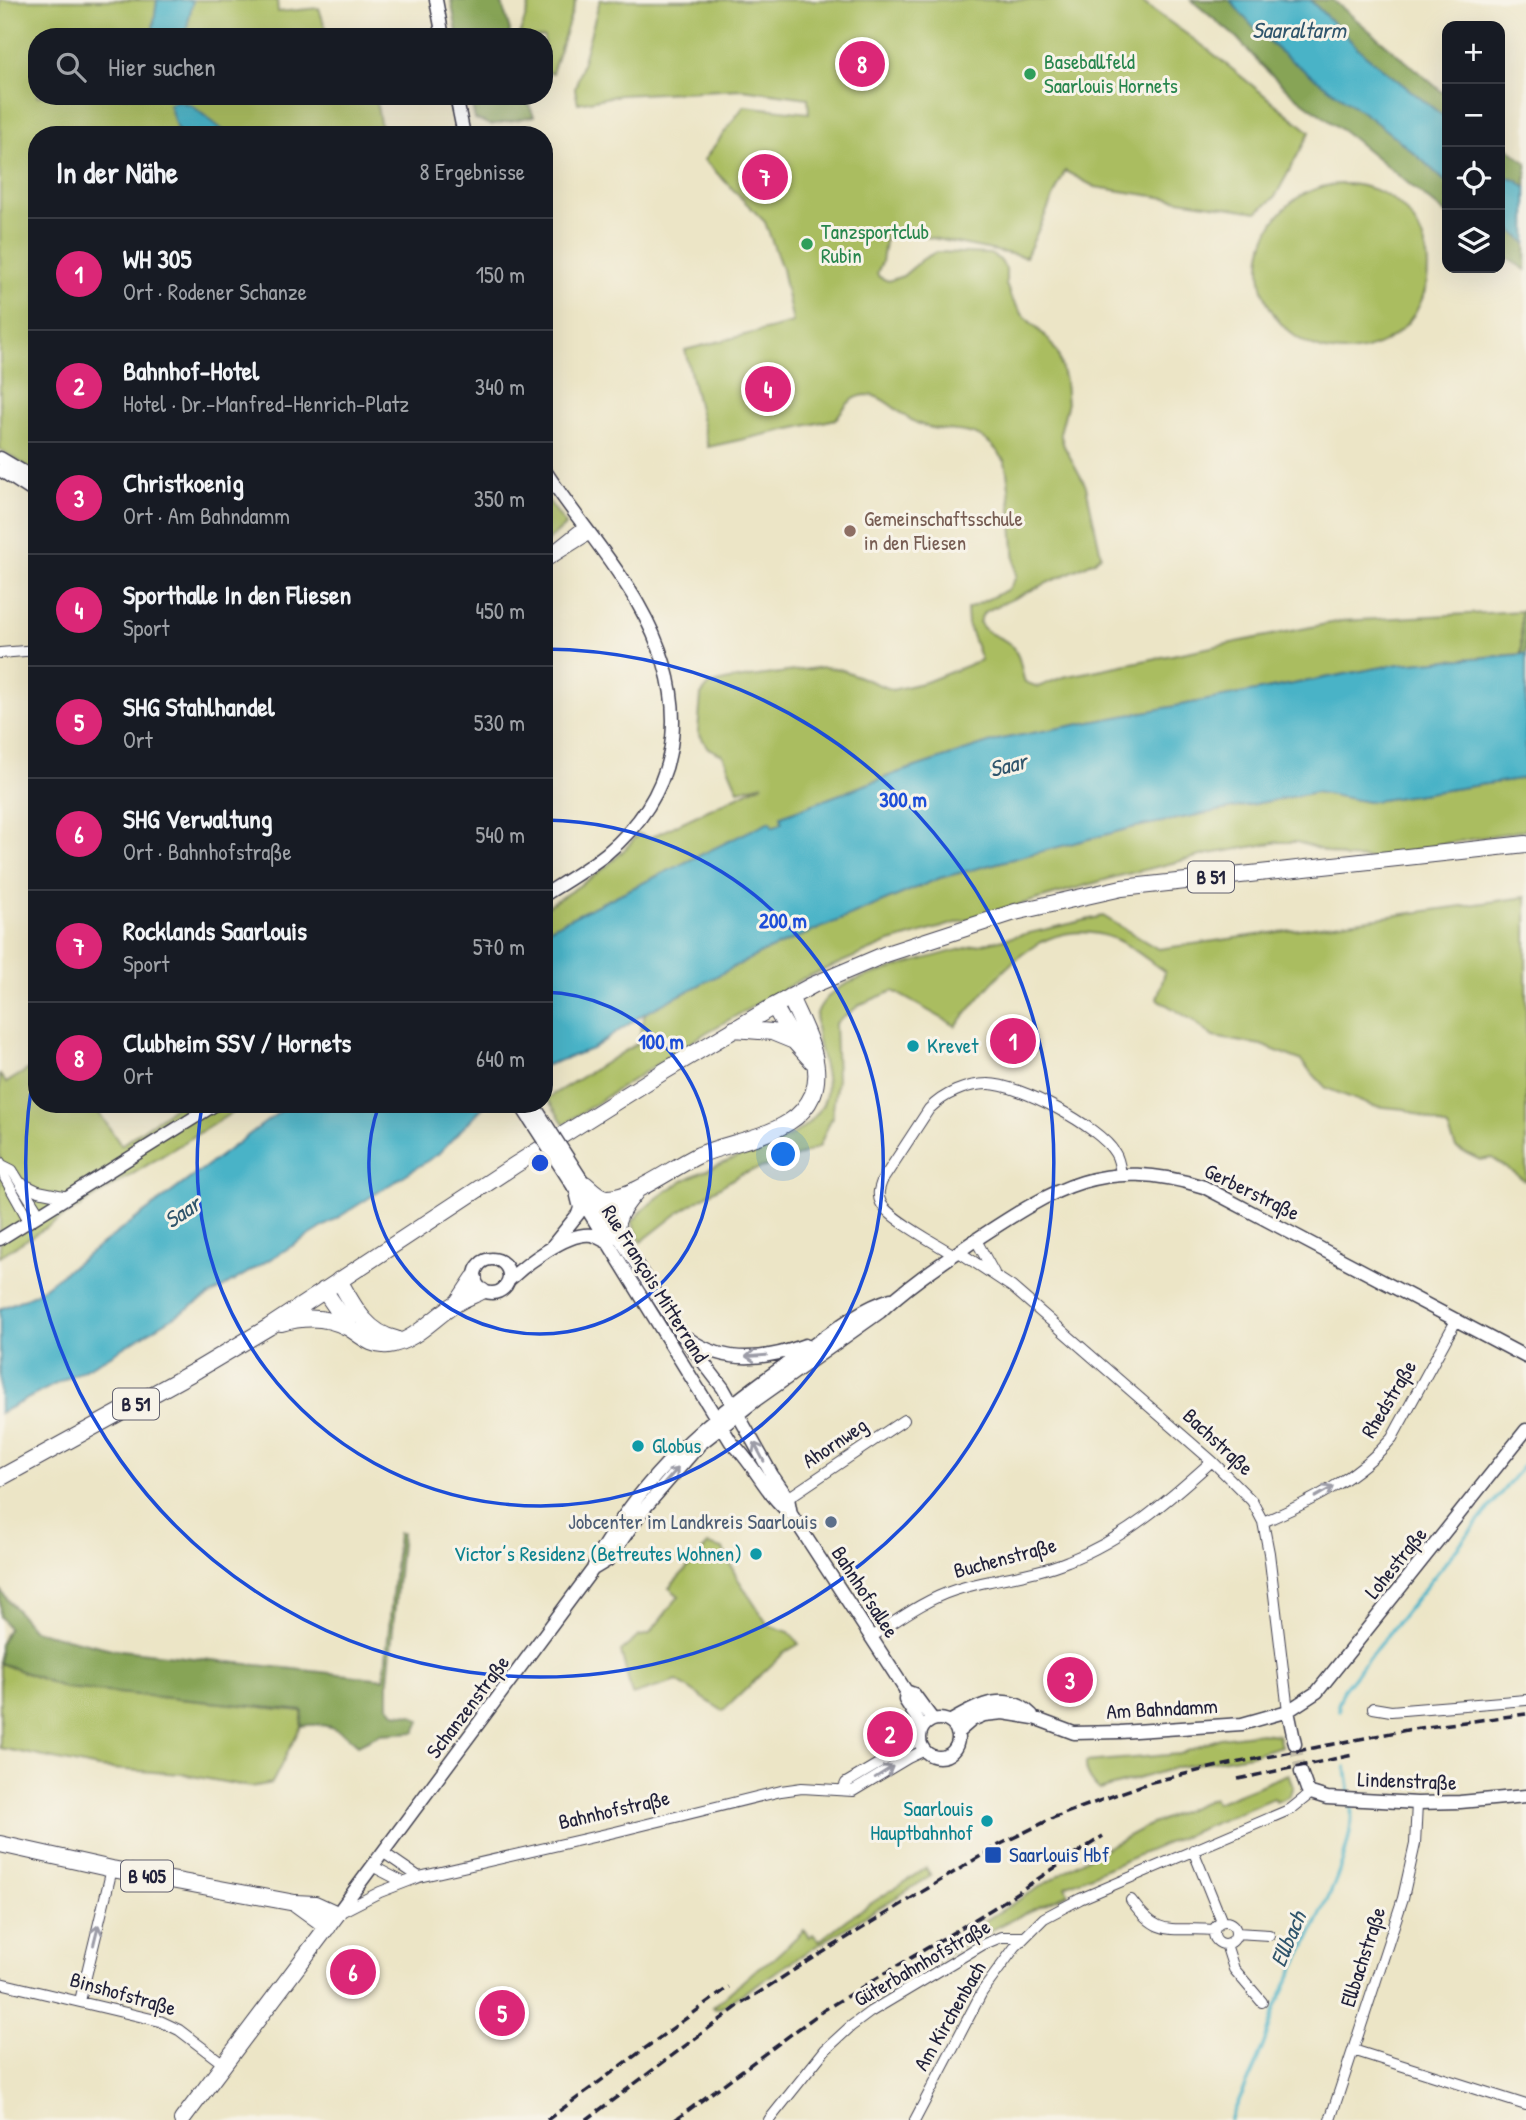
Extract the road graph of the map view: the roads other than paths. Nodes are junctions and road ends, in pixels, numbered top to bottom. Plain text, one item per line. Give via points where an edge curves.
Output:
1 (436, 0) edge
2 (441, 28) edge
3 (458, 105) edge
4 (462, 126) edge
5 (0, 458) edge
6 (0, 470) edge
7 (28, 475) edge
8 (553, 482) edge
9 (28, 488) edge
10 (575, 515) junction
11 (587, 530) junction
12 (560, 545) junction
13 (553, 552) edge
14 (553, 555) edge
15 (28, 651) edge
16 (0, 653) edge
17 (1526, 844) edge
18 (553, 889) edge
19 (790, 997) junction
20 (774, 1006) junction
21 (734, 1029) junction
22 (794, 1041) junction
23 (814, 1066) junction
24 (202, 1113) edge
25 (526, 1113) edge
26 (538, 1113) edge
27 (1, 1163) edge
28 (1121, 1174) junction
29 (21, 1183) junction
30 (579, 1186) junction
31 (637, 1190) junction
32 (68, 1197) junction
33 (35, 1218) junction
34 (0, 1239) edge
35 (612, 1239) junction
36 (976, 1240) junction
37 (551, 1248) junction
38 (956, 1253) junction
39 (533, 1258) junction
40 (504, 1265) junction
41 (994, 1273) junction
42 (339, 1280) junction
43 (509, 1280) junction
44 (478, 1285) junction
45 (324, 1290) junction
46 (894, 1298) junction
47 (1457, 1319) junction
48 (269, 1326) junction
49 (352, 1329) junction
50 (680, 1332) junction
51 (409, 1337) junction
52 (822, 1339) junction
53 (1526, 1357) edge
54 (752, 1395) junction
55 (735, 1409) junction
56 (904, 1420) dead end
57 (718, 1422) junction
58 (1526, 1430) edge
59 (1212, 1461) junction
60 (0, 1478) edge
61 (788, 1498) junction
62 (791, 1514) junction
63 (1263, 1522) junction
64 (871, 1637) junction
65 (1526, 1700) edge
66 (1373, 1708) dead end
67 (1287, 1712) junction
68 (1037, 1718) junction
69 (949, 1722) junction
70 (957, 1734) junction
71 (925, 1735) junction
72 (1295, 1744) tunnel mouth
73 (1301, 1772) tunnel mouth
74 (1311, 1793) junction
75 (1526, 1796) edge
76 (1417, 1803) junction
77 (0, 1844) edge
78 (1193, 1850) junction
79 (384, 1853) junction
80 (374, 1867) junction
81 (112, 1869) junction
82 (419, 1877) junction
83 (403, 1882) junction
84 (1130, 1900) dead end
85 (332, 1920) junction
86 (1218, 1926) junction
87 (1236, 1933) junction
88 (1269, 1935) dead end
89 (1025, 1937) junction
90 (1226, 1944) junction
91 (0, 1983) edge
92 (80, 2001) junction
93 (1262, 2002) dead end
94 (1353, 2050) junction
95 (225, 2065) junction
96 (1526, 2105) edge
97 (182, 2120) edge
98 (769, 2120) edge
99 (915, 2120) edge
100 (1330, 2120) edge

1 - 2 street
3 - 4 street
5 - 7 street
6 - 9 street
8 - 10 street
10 - 11 street
10 - 12 street via 570,533
11 - 12 street
11 - 14 street
11 - 18 street via 638,603 657,640 672,690 674,719 664,774 641,817 607,853
12 - 13 street
15 - 16 street
17 - 19 main road, B 51 via 1176,881 1061,900 903,947
19 - 20 main road, B 51
19 - 23 main road via 812,1049
20 - 21 main road, B 51
20 - 22 main road
21 - 22 main road via 772,1032
21 - 42 main road, B 51
22 - 23 main road
23 - 31 main road via 812,1095 790,1122 699,1155
24 - 32 street
25 - 30 street, bridge
26 - 30 street, bridge
27 - 29 street
27 - 33 street via 5,1178
28 - 36 street, Gerberstraße via 1056,1191
28 - 38 street, Bachstraße via 1115,1153 1105,1140 1014,1088 972,1085 938,1100 882,1181 878,1195 891,1215
28 - 47 street, Gerberstraße via 1175,1178 1204,1187
29 - 32 street
29 - 33 street
30 - 31 main road via 607,1198
30 - 35 street, Rue François Mitterrand
30 - 37 street via 578,1214
31 - 35 main road via 618,1216
32 - 33 street
33 - 34 street
35 - 37 street via 591,1235
35 - 50 street, Rue François Mitterrand
35 - 57 street, Rue François Mitterrand
36 - 38 street, Gerberstraße
36 - 41 street, Bachstraße
37 - 39 street
38 - 41 street, Bachstraße
38 - 46 street
39 - 40 street
39 - 43 street
40 - 43 street
40 - 44 street via 495,1259 484,1260 477,1268
41 - 59 street, Bachstraße
42 - 45 main road, B 51
42 - 51 main road via 370,1327 389,1337
43 - 44 street via 500,1292 491,1294
44 - 51 main road
45 - 48 main road, B 51
45 - 49 main road
46 - 52 street via 874,1304
46 - 54 street via 880,1312
47 - 53 street, Gerberstraße
63 -> 47 street, Rhedstraße via 1359,1471 1379,1453 1392,1438
48 - 49 main road via 308,1317
48 - 60 main road, B 51
49 - 51 main road via 382,1345
52 -> 50 street via 784,1353 730,1357 699,1346
50 - 55 street, Rue François Mitterrand
52 - 54 street
54 - 55 street, Schanzenstraße
55 - 57 street, Schanzenstraße
61 -> 55 street, Bahnhofsallee
56 - 61 street, Ahornweg
57 - 62 street, Bahnhofsallee via 779,1505
57 - 79 street, Schanzenstraße via 657,1472 631,1504 593,1569
58 - 67 street, Lohestraße via 1317,1692
59 - 63 street, Bachstraße via 1252,1501
59 - 64 street, Buchenstraße via 1173,1497 1103,1544 1069,1561 954,1590
61 - 62 street, Bahnhofsallee
62 - 64 street, Bahnhofsallee
63 - 67 street, Bachstraße
64 - 71 street, Bahnhofsallee via 906,1692 914,1694
65 - 66 street via 1391,1711
67 - 68 street, Am Bahndamm via 1242,1724 1120,1732 1074,1733
67 - 72 street
68 - 69 street via 1026,1709 1000,1702 975,1706
68 - 70 street via 984,1715
69 - 70 street
69 - 71 street via 942,1719
70 - 71 street via 956,1745 948,1754 933,1756
71 - 82 street, Bahnhofstraße via 846,1783 843,1790 781,1791
73 - 74 street
74 - 76 street, Lindenstraße
74 - 78 street, Güterbahnhofstraße via 1291,1810
75 - 76 street, Lindenstraße
76 - 94 street, Ellbachstraße via 1411,1867
77 - 81 main road, B 405
78 - 86 street
78 - 89 street, Güterbahnhofstraße via 1056,1910
79 - 80 street, Schanzenstraße
79 - 82 street
80 - 83 street
80 - 85 street, Bahnhofstraße
81 - 85 main road, B 405 via 295,1903
92 -> 81 street
82 - 83 street, Bahnhofstraße
83 - 85 street, Bahnhofstraße
84 - 86 street via 1150,1923 1163,1929
85 - 95 main road, Bahnhofstraße
86 - 87 street via 1231,1924
86 - 90 street via 1216,1940
87 - 88 street
87 - 90 street
89 - 98 street, Güterbahnhofstraße via 1000,1937 982,1945 870,2011 825,2050
89 - 99 street, Am Kirchenbach via 982,1992
90 - 93 street via 1234,1969
91 - 92 street, Binshofstraße
92 - 95 street, Binshofstraße via 171,2025
94 - 96 street
94 - 100 street, Ellbachstraße
95 - 97 main road, Bahnhofstraße

